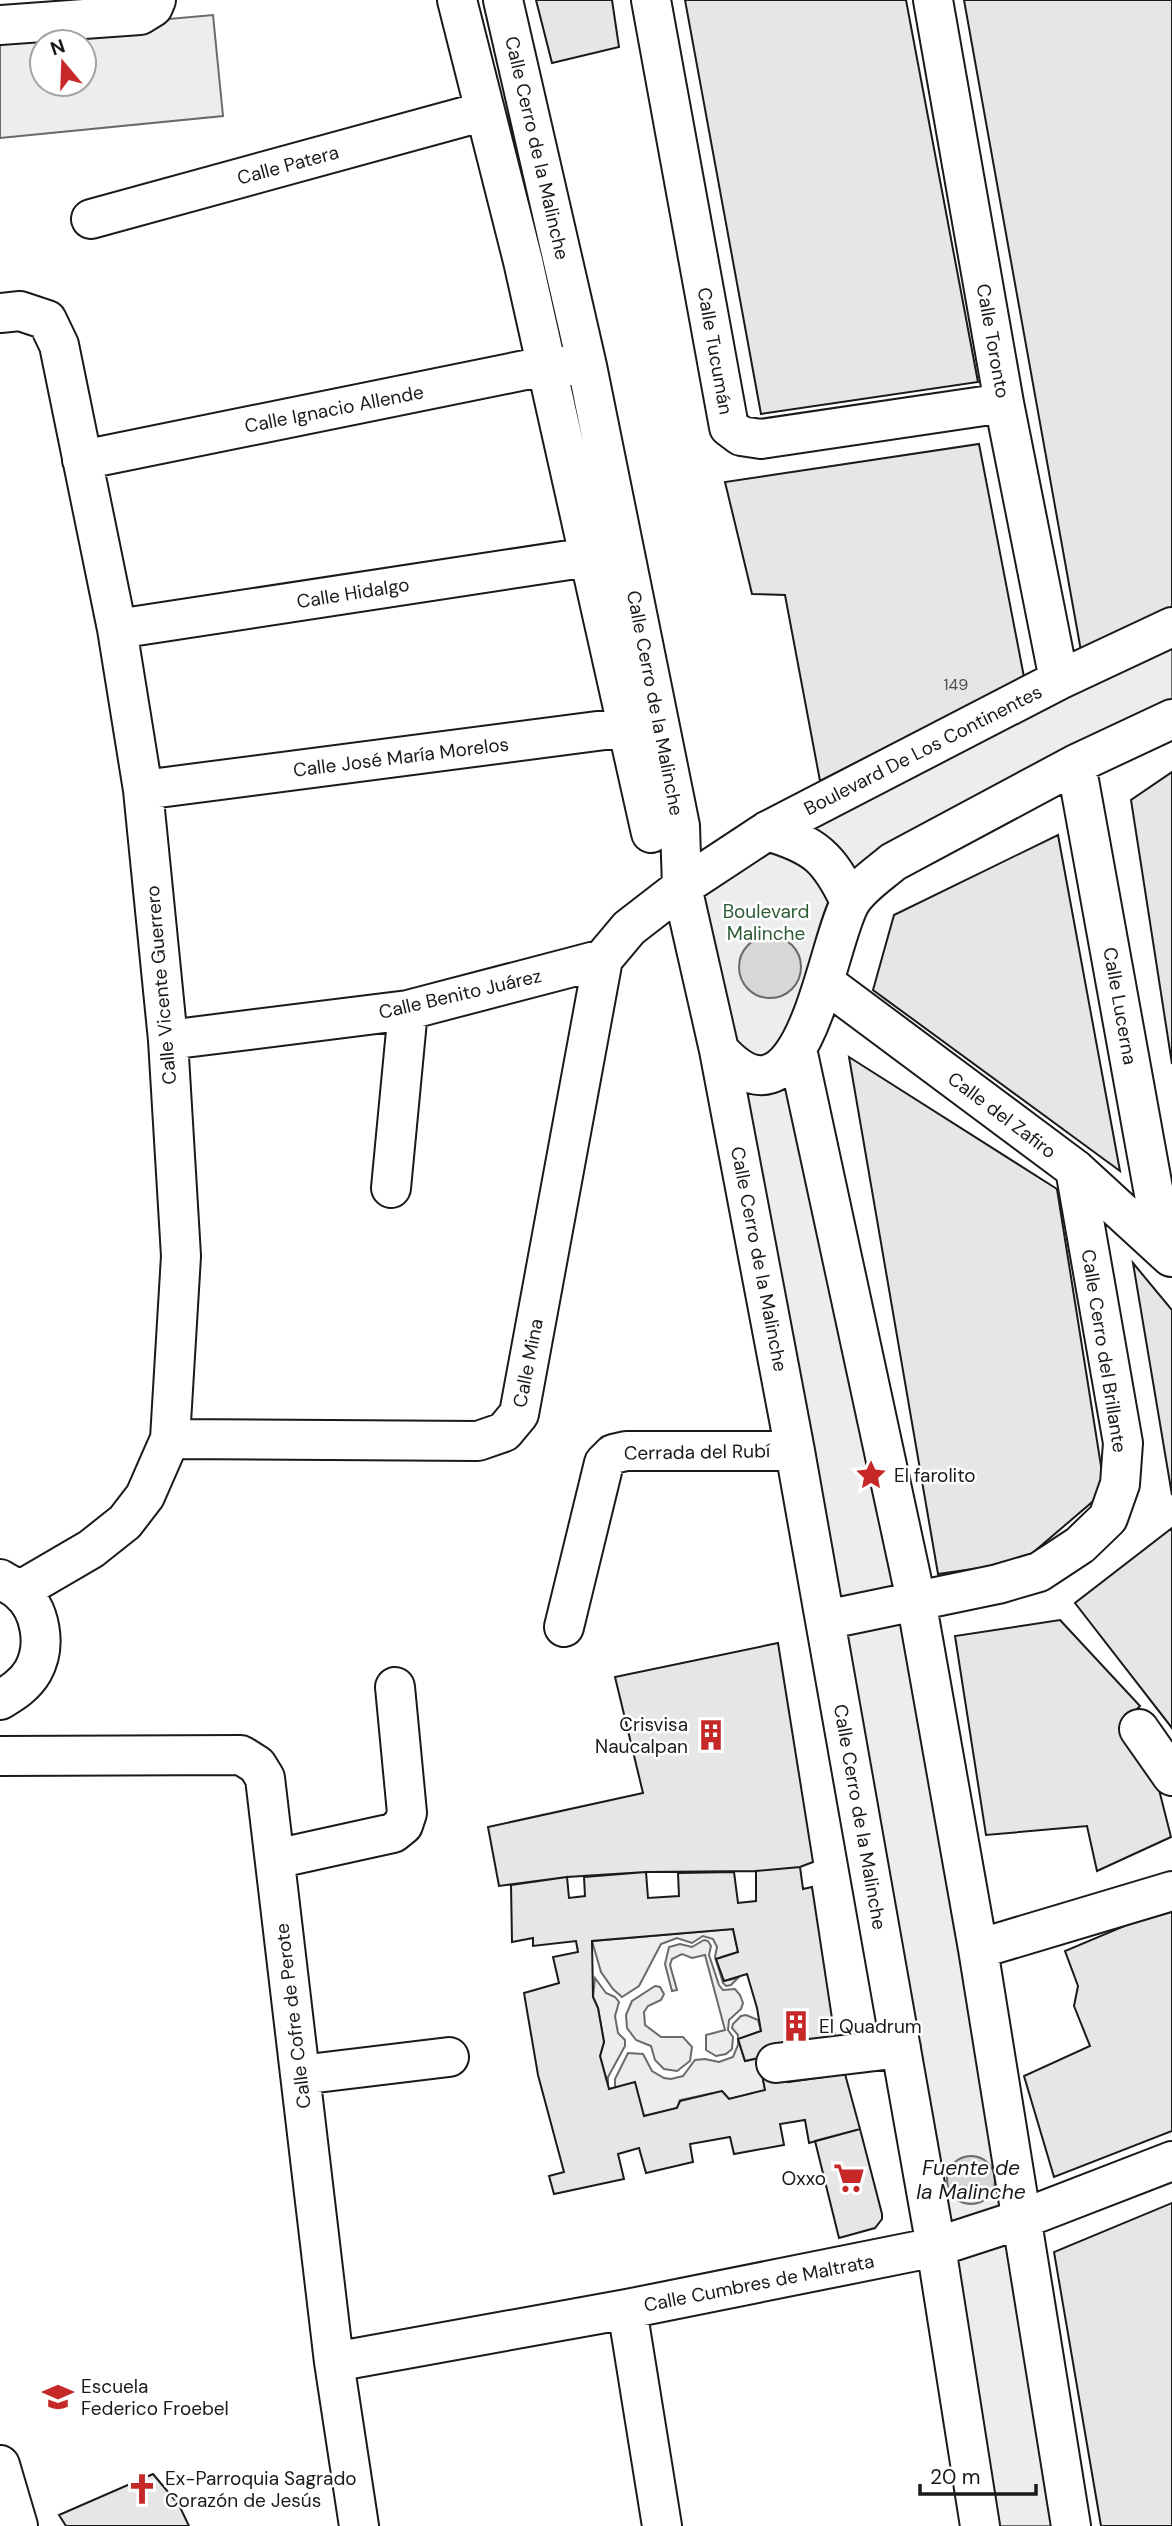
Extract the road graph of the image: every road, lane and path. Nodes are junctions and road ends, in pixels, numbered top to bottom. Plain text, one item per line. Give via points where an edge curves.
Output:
1 (457, 0) edge
2 (503, 0) edge
3 (651, 0) edge
4 (933, 0) edge
5 (154, 4) edge
6 (0, 25) edge
7 (485, 111) junction
8 (91, 219) dead end
9 (0, 313) edge
10 (545, 366) junction
11 (587, 366) junction
12 (1003, 403) junction
13 (82, 460) junction
14 (589, 557) junction
15 (1172, 627) edge
16 (117, 629) junction
17 (1059, 680) junction
18 (1172, 719) edge
19 (643, 725) junction
20 (1076, 764) junction
21 (143, 790) junction
22 (767, 831) junction
23 (651, 834) dead end
24 (682, 887) junction
25 (850, 902) junction
26 (603, 959) junction
27 (824, 982) junction
28 (408, 1010) junction
29 (168, 1041) junction
30 (797, 1049) junction
31 (719, 1050) junction
32 (1075, 1169) junction
33 (391, 1188) dead end
34 (1168, 1254) edge
35 (170, 1439) junction
36 (795, 1451) junction
37 (10, 1585) edge
38 (916, 1600) junction
39 (825, 1620) junction
40 (564, 1627) dead end
41 (395, 1687) dead end
42 (0, 1700) edge
43 (0, 1706) edge
44 (1139, 1729) dead end
45 (0, 1756) edge
46 (1172, 1776) edge
47 (275, 1859) junction
48 (1172, 1891) edge
49 (978, 1949) junction
50 (901, 2048) junction
51 (449, 2057) dead end
52 (776, 2063) dead end
53 (300, 2075) junction
54 (1172, 2161) edge
55 (1022, 2219) junction
56 (936, 2247) junction
57 (627, 2309) junction
58 (334, 2362) junction
59 (0, 2465) edge
60 (18, 2526) edge
61 (359, 2526) edge
62 (662, 2526) edge
63 (981, 2526) edge
64 (1072, 2526) edge

1 - 7 street, Calle Cerro de la Malinche
2 - 11 street, Calle Cerro de la Malinche
3 - 12 street, Calle Tucumán via 729,427 741,436 761,439
4 - 12 street, Calle Toronto
5 - 6 street via 140,15
7 - 8 street, Calle Patera
7 - 10 street, Calle Cerro de la Malinche
9 - 13 street, Calle Vicente Guerrero via 20,311 47,320 59,345
10 - 11 street, Calle Ignacio Allende
10 - 13 street, Calle Ignacio Allende
10 - 14 street, Calle Cerro de la Malinche
11 - 19 street, Calle Cerro de la Malinche
12 - 17 street, Calle Toronto
13 - 16 street, Calle Vicente Guerrero
14 - 16 street, Calle Hidalgo
14 - 19 street, Calle Cerro de la Malinche
15 - 17 street, Boulevard De Los Continentes
16 - 21 street, Calle Vicente Guerrero
17 - 22 street, Boulevard De Los Continentes
18 - 20 street
19 - 21 street, Calle José María Morelos
19 - 23 street, Calle Cerro de la Malinche
19 - 24 street, Calle Cerro de la Malinche via 680,826
20 - 25 street via 893,862
20 - 34 street, Calle Lucerna
21 - 29 street, Calle Vicente Guerrero
22 - 24 street, Boulevard De Los Continentes
22 - 25 street via 811,848 837,874
24 - 26 street via 629,928
24 - 31 street, Calle Cerro de la Malinche
25 - 27 street
26 - 28 street, Calle Benito Juárez
26 - 35 street, Calle Mina via 519,1414 504,1432 478,1441
27 - 30 street
27 - 32 street, Calle del Zafiro
28 - 29 street, Calle Benito Juárez
28 - 33 street
29 - 35 street, Calle Vicente Guerrero via 181,1256
30 - 31 street via 775,1073 758,1076 742,1072
30 - 38 street
31 - 36 street, Calle Cerro de la Malinche
32 - 34 street, Calle del Zafiro
32 - 38 street, Calle Cerro del Brillante via 1123,1443 1120,1484 1108,1518 1080,1545 1039,1572
35 - 37 street, Calle Vicente Guerrero via 145,1496 125,1522 91,1549
36 - 39 street, Calle Cerro de la Malinche
36 - 40 street, Cerrada del Rubí via 613,1454 604,1463
37 - 42 street via 33,1608 40,1629 40,1651 33,1671 19,1688
38 - 39 street, Calle Cerro del Brillante
38 - 49 street
39 - 50 street, Calle Cerro de la Malinche
41 - 47 street via 407,1813 404,1825 393,1833
42 - 43 street
44 - 46 street
45 - 47 street, Calle Cofre de Perote via 241,1755 257,1765 265,1778
47 - 53 street, Calle Cofre de Perote
48 - 49 street
49 - 55 street
50 - 52 street
50 - 56 street, Calle Cerro de la Malinche
51 - 53 street
53 - 58 street, Calle Cofre de Perote
54 - 55 street, Calle Cumbres de Maltrata
55 - 56 street, Calle Cumbres de Maltrata
55 - 64 street
56 - 57 street, Calle Cumbres de Maltrata
56 - 63 street, Calle Cerro de la Malinche
57 - 58 street, Calle Cumbres de Maltrata
57 - 62 street
58 - 61 street, Calle Cofre de Perote
59 - 60 street

